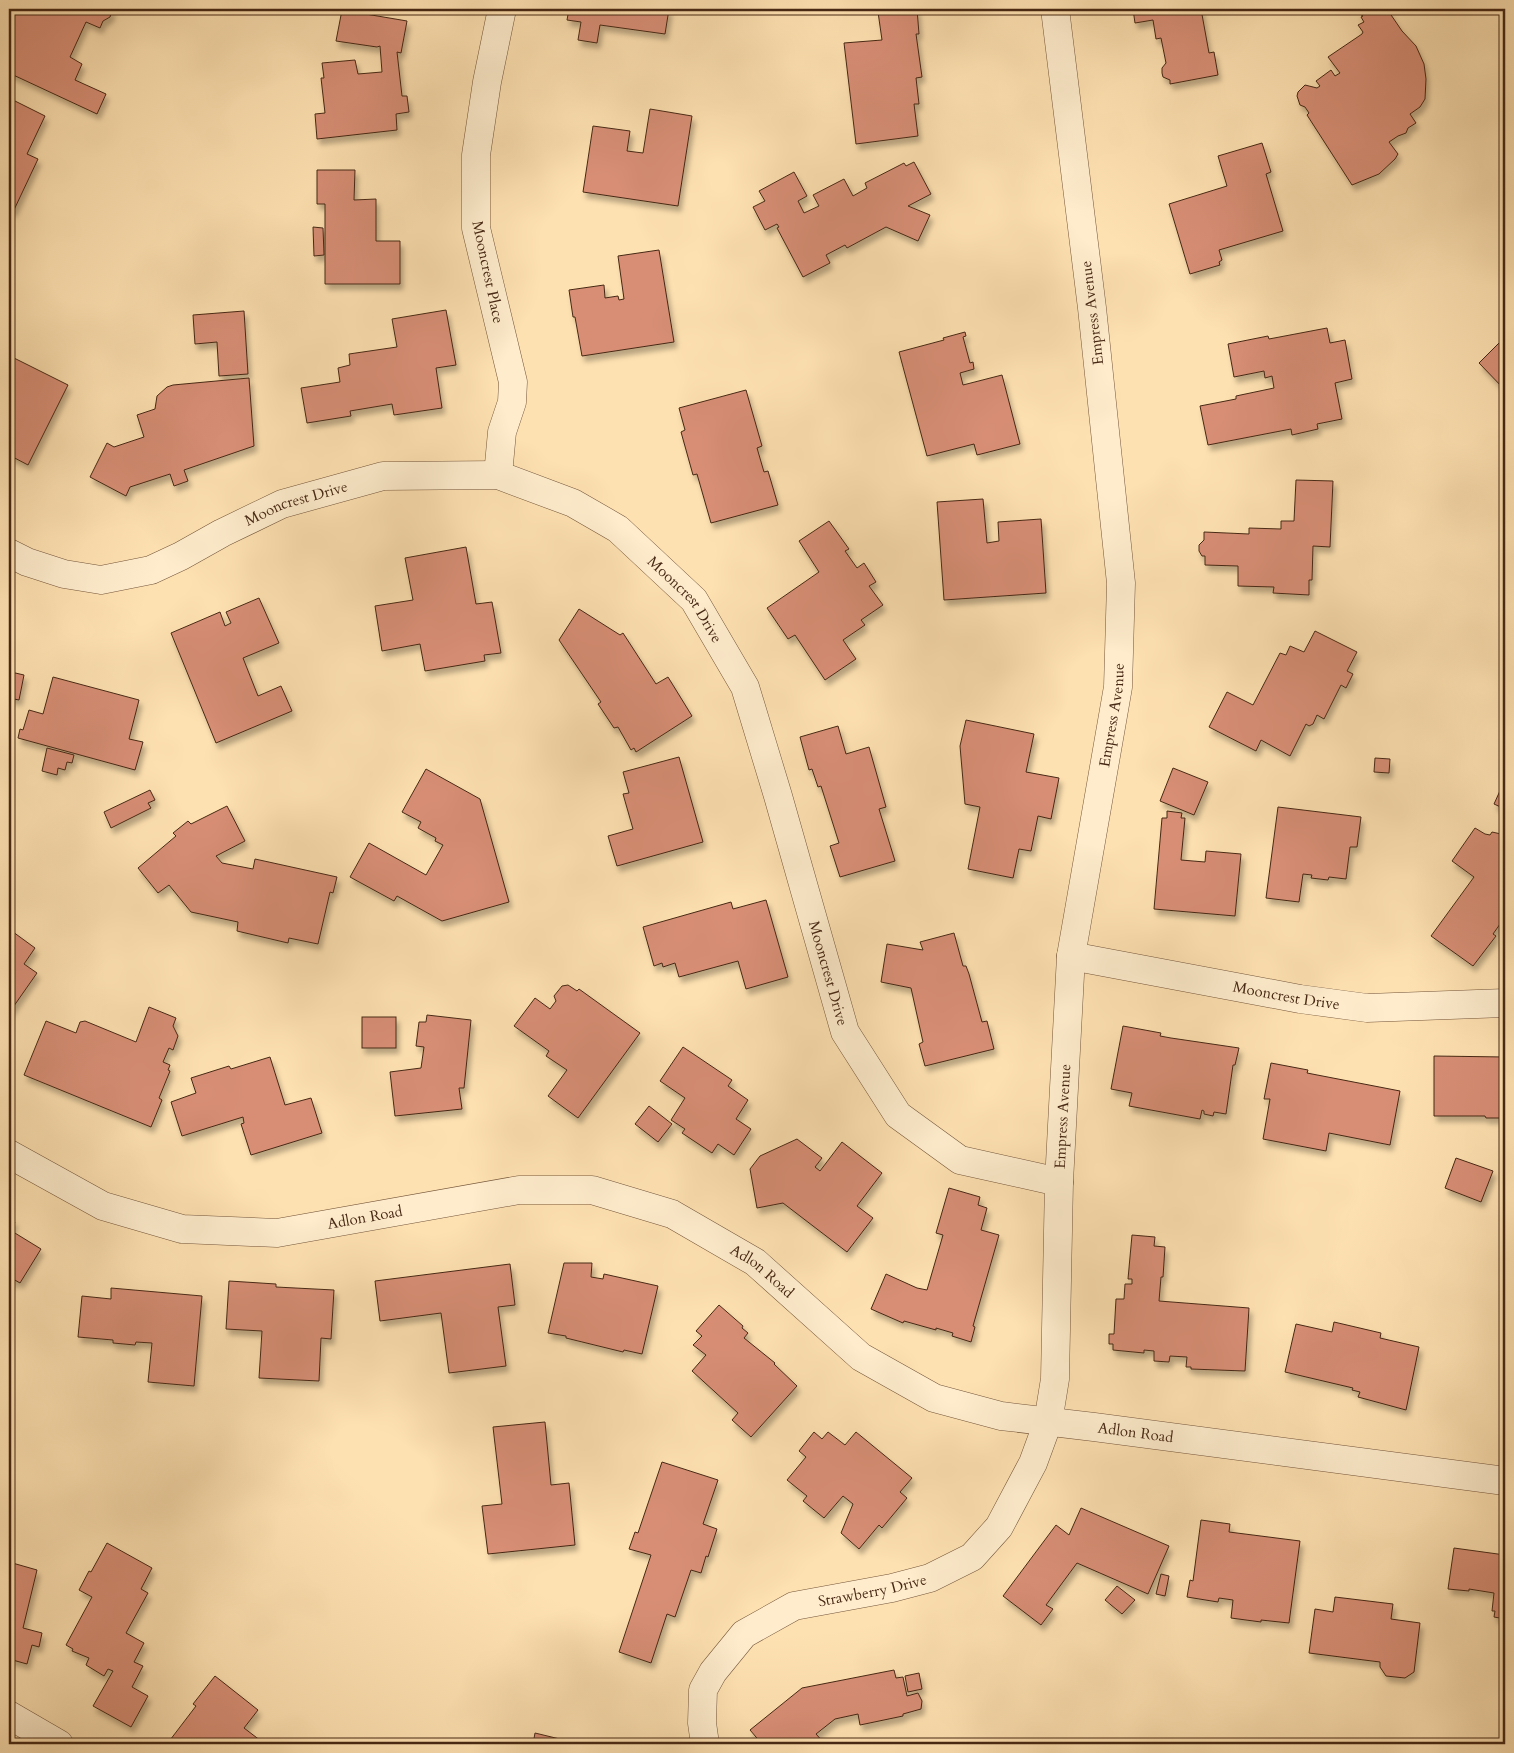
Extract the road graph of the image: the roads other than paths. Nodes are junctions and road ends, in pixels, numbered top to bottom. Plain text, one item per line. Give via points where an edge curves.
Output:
1 (502, 9) edge
2 (1055, 9) edge
3 (498, 475) junction
4 (9, 553) edge
5 (1071, 956) junction
6 (1505, 1002) edge
7 (9, 1154) edge
8 (1059, 1182) junction
9 (1048, 1422) junction
10 (1505, 1481) edge
11 (9, 1715) edge
12 (59, 1744) edge
13 (705, 1744) edge

1 - 3 street, Mooncrest Place via 476,155 476,228 513,382 512,402 502,432
2 - 5 street, Empress Avenue via 1092,308 1121,584 1118,688
3 - 4 street, Mooncrest Drive via 383,476 282,504 151,570 101,580 64,574
3 - 8 street, Mooncrest Drive via 573,503 618,529 694,600 745,687 845,1032 898,1115 960,1160
5 - 6 street, Mooncrest Drive via 1300,999 1367,1008
5 - 8 street, Empress Avenue
7 - 9 street, Adlon Road via 103,1206 182,1229 278,1233 519,1190 592,1190 672,1214 755,1262 861,1357 934,1398 1001,1416
8 - 9 street, Empress Avenue via 1056,1379
9 - 10 street, Adlon Road
9 - 13 street, Strawberry Drive via 1033,1463 999,1526 972,1557 930,1578 794,1606 744,1634 713,1672 703,1690
11 - 12 street

